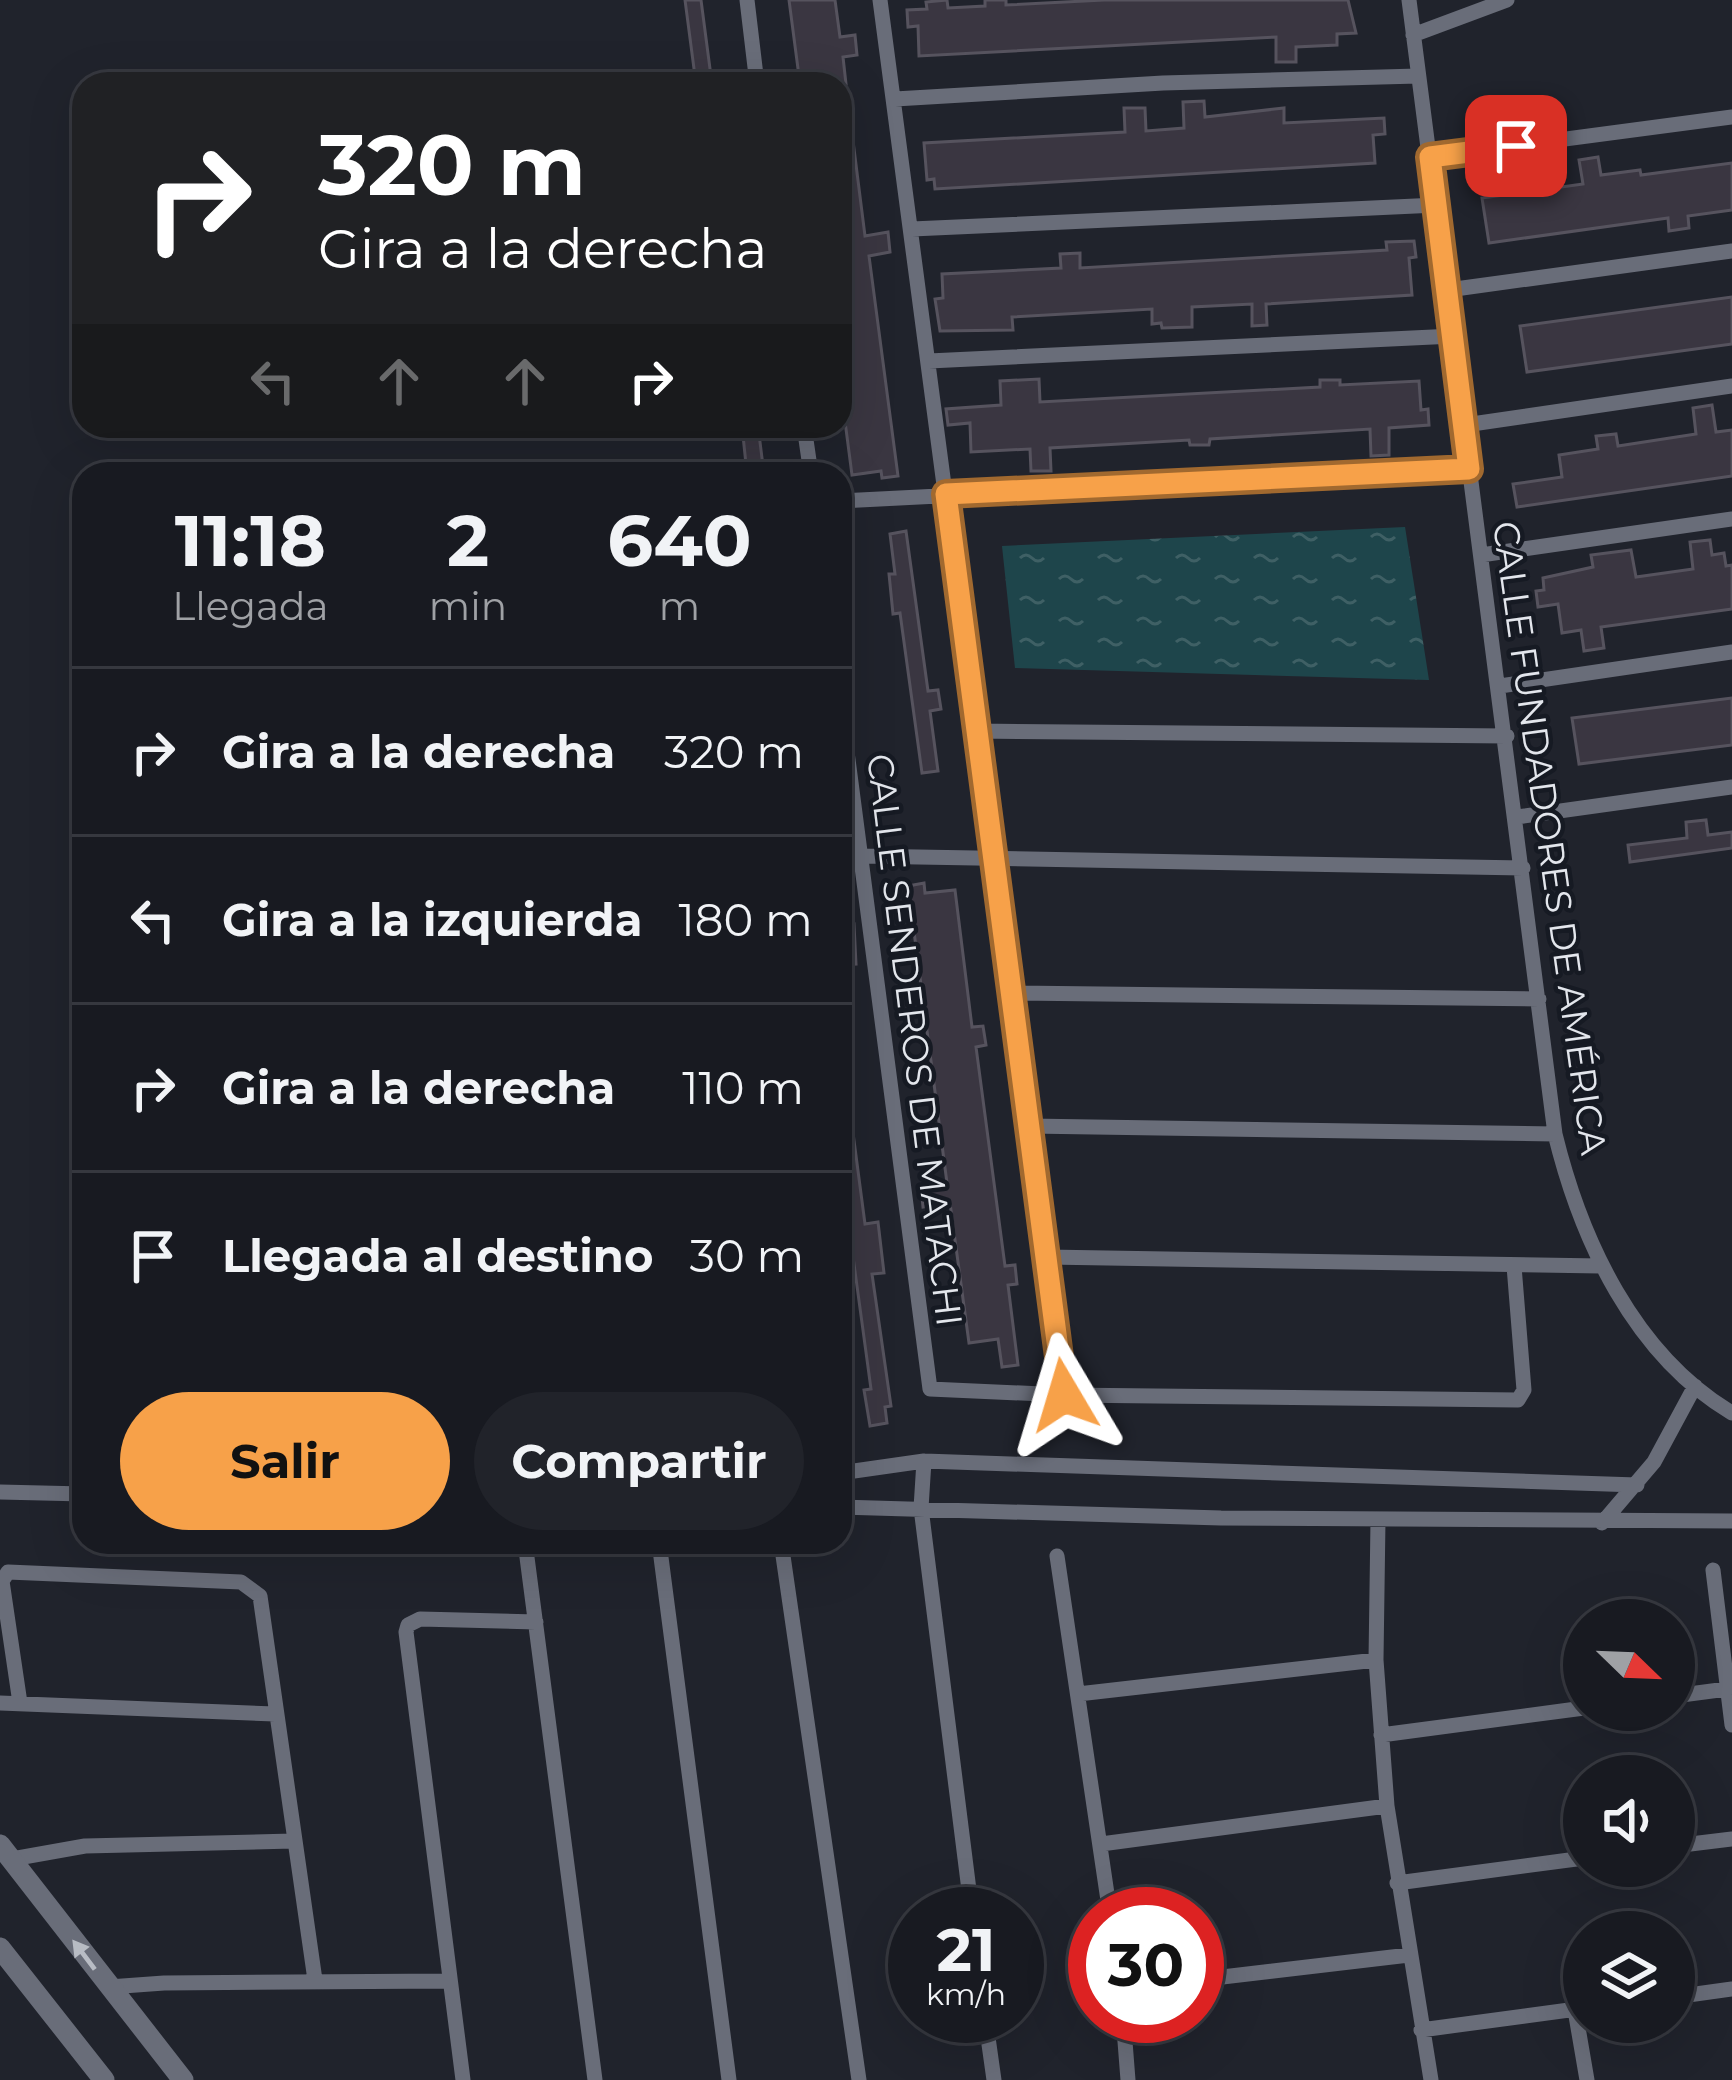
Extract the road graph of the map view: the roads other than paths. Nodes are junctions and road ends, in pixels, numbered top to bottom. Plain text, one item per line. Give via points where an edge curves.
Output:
1 (746, 0) edge
2 (880, 0) edge
3 (1409, 0) edge
4 (1507, 0) edge
5 (1413, 34) junction
6 (755, 72) edge
7 (1418, 76) junction
8 (895, 99) junction
9 (1732, 117) edge
10 (1430, 157) junction
11 (1437, 205) junction
12 (912, 229) junction
13 (1732, 251) edge
14 (1448, 290) junction
15 (1454, 336) junction
16 (929, 361) junction
17 (1732, 386) edge
18 (1465, 425) junction
19 (1469, 469) junction
20 (946, 494) junction
21 (852, 500) edge
22 (1732, 519) edge
23 (1481, 555) junction
24 (1732, 652) edge
25 (1500, 686) junction
26 (976, 731) junction
27 (1507, 736) junction
28 (1732, 787) edge
29 (852, 788) edge
30 (1517, 817) junction
31 (861, 856) junction
32 (994, 860) junction
33 (1523, 868) junction
34 (1012, 993) junction
35 (1539, 999) junction
36 (1029, 1126) junction
37 (1555, 1134) junction
38 (1047, 1257) junction
39 (1514, 1266) junction
40 (1600, 1266) junction
41 (1695, 1386) junction
42 (1064, 1395) junction
43 (1732, 1414) edge
44 (924, 1461) junction
45 (852, 1471) edge
46 (1636, 1485) junction
47 (0, 1492) edge
48 (72, 1494) edge
49 (852, 1507) edge
50 (920, 1508) junction
51 (1378, 1520) junction
52 (1732, 1521) edge
53 (1602, 1523) junction
54 (527, 1554) edge
55 (661, 1554) edge
56 (783, 1554) edge
57 (1057, 1556) dead end
58 (1713, 1570) dead end
59 (536, 1622) junction
60 (1376, 1660) junction
61 (1727, 1689) junction
62 (1695, 1693) edge
63 (1078, 1694) junction
64 (0, 1703) edge
65 (20, 1703) junction
66 (1563, 1711) edge
67 (275, 1714) junction
68 (1732, 1726) edge
69 (1381, 1735) junction
70 (1387, 1806) junction
71 (1732, 1838) edge
72 (293, 1841) junction
73 (1695, 1843) edge
74 (1102, 1844) junction
75 (6, 1852) edge
76 (1563, 1861) edge
77 (1397, 1883) junction
78 (969, 1887) edge
79 (1107, 1887) edge
80 (0, 1948) edge
81 (1409, 1954) junction
82 (1224, 1977) edge
83 (315, 1980) junction
84 (448, 1981) junction
85 (109, 1988) junction
86 (1732, 1989) edge
87 (1695, 1993) edge
88 (1563, 2011) edge
89 (1421, 2030) junction
90 (989, 2043) edge
91 (1125, 2043) edge
92 (1583, 2043) edge
93 (104, 2080) edge
94 (183, 2080) edge
95 (463, 2080) edge
96 (595, 2080) edge
97 (729, 2080) edge
98 (859, 2080) edge
99 (994, 2080) edge
100 (1128, 2080) edge
101 (1431, 2080) edge
102 (1587, 2080) edge

1 - 6 street
2 - 8 street
3 - 5 street, CALLE FUNDADORES DE AMÉRICA
4 - 5 street
5 - 7 street, CALLE FUNDADORES DE AMÉRICA
7 - 8 street
7 - 10 street, CALLE FUNDADORES DE AMÉRICA
8 - 12 street
9 - 10 street
10 - 11 street, CALLE FUNDADORES DE AMÉRICA
11 - 12 street
11 - 14 street, CALLE FUNDADORES DE AMÉRICA
12 - 16 street
13 - 14 street
14 - 15 street, CALLE FUNDADORES DE AMÉRICA
15 - 16 street
15 - 18 street, CALLE FUNDADORES DE AMÉRICA
16 - 20 street
17 - 18 street
18 - 19 street, CALLE FUNDADORES DE AMÉRICA
19 - 20 street
19 - 23 street, CALLE FUNDADORES DE AMÉRICA
20 - 21 street
20 - 26 street
22 - 23 street
23 - 25 street, CALLE FUNDADORES DE AMÉRICA
24 - 25 street
25 - 27 street, CALLE FUNDADORES DE AMÉRICA
26 - 27 street
26 - 32 street
27 - 30 street, CALLE FUNDADORES DE AMÉRICA
28 - 30 street
29 - 31 street, CALLE SENDEROS DE MATACHI
30 - 33 street, CALLE FUNDADORES DE AMÉRICA
31 - 32 street
31 - 42 street, CALLE SENDEROS DE MATACHI via 930,1389
32 - 33 street
32 - 34 street
33 - 35 street, CALLE FUNDADORES DE AMÉRICA
34 - 35 street
34 - 36 street
35 - 37 street, CALLE FUNDADORES DE AMÉRICA
36 - 37 street
36 - 38 street
37 - 40 street, CALLE FUNDADORES DE AMÉRICA
38 - 39 street
38 - 42 street
39 - 40 street
39 - 42 street via 1521,1399
40 - 41 street, CALLE FUNDADORES DE AMÉRICA
41 - 43 street, CALLE FUNDADORES DE AMÉRICA
41 - 46 street
44 - 45 street
44 - 46 street
44 - 50 street
46 - 53 street
47 - 48 street
49 - 50 street
50 - 51 street
50 - 78 street
51 - 53 street
51 - 60 street
52 - 53 street
54 - 59 street
55 - 97 street
56 - 98 street
57 - 63 street
58 - 61 street
59 - 84 street via 420,1619 406,1633
59 - 96 street
60 - 63 street
60 - 69 street
61 - 62 street
61 - 68 street
63 - 74 street
64 - 65 street
65 - 67 street
65 - 67 street via 8,1572 241,1582 260,1597
66 - 69 street
67 - 72 street
69 - 70 street
70 - 74 street
70 - 77 street
71 - 73 street
72 - 75 street
72 - 83 street
74 - 79 street
85 -> 75 street
76 - 77 street
77 - 81 street
80 - 93 street
81 - 82 street
81 - 89 street
83 - 84 street
83 - 85 street
84 - 95 street
85 - 94 street
86 - 87 street
88 - 89 street
89 - 101 street
90 - 99 street
91 - 100 street
92 - 102 street

